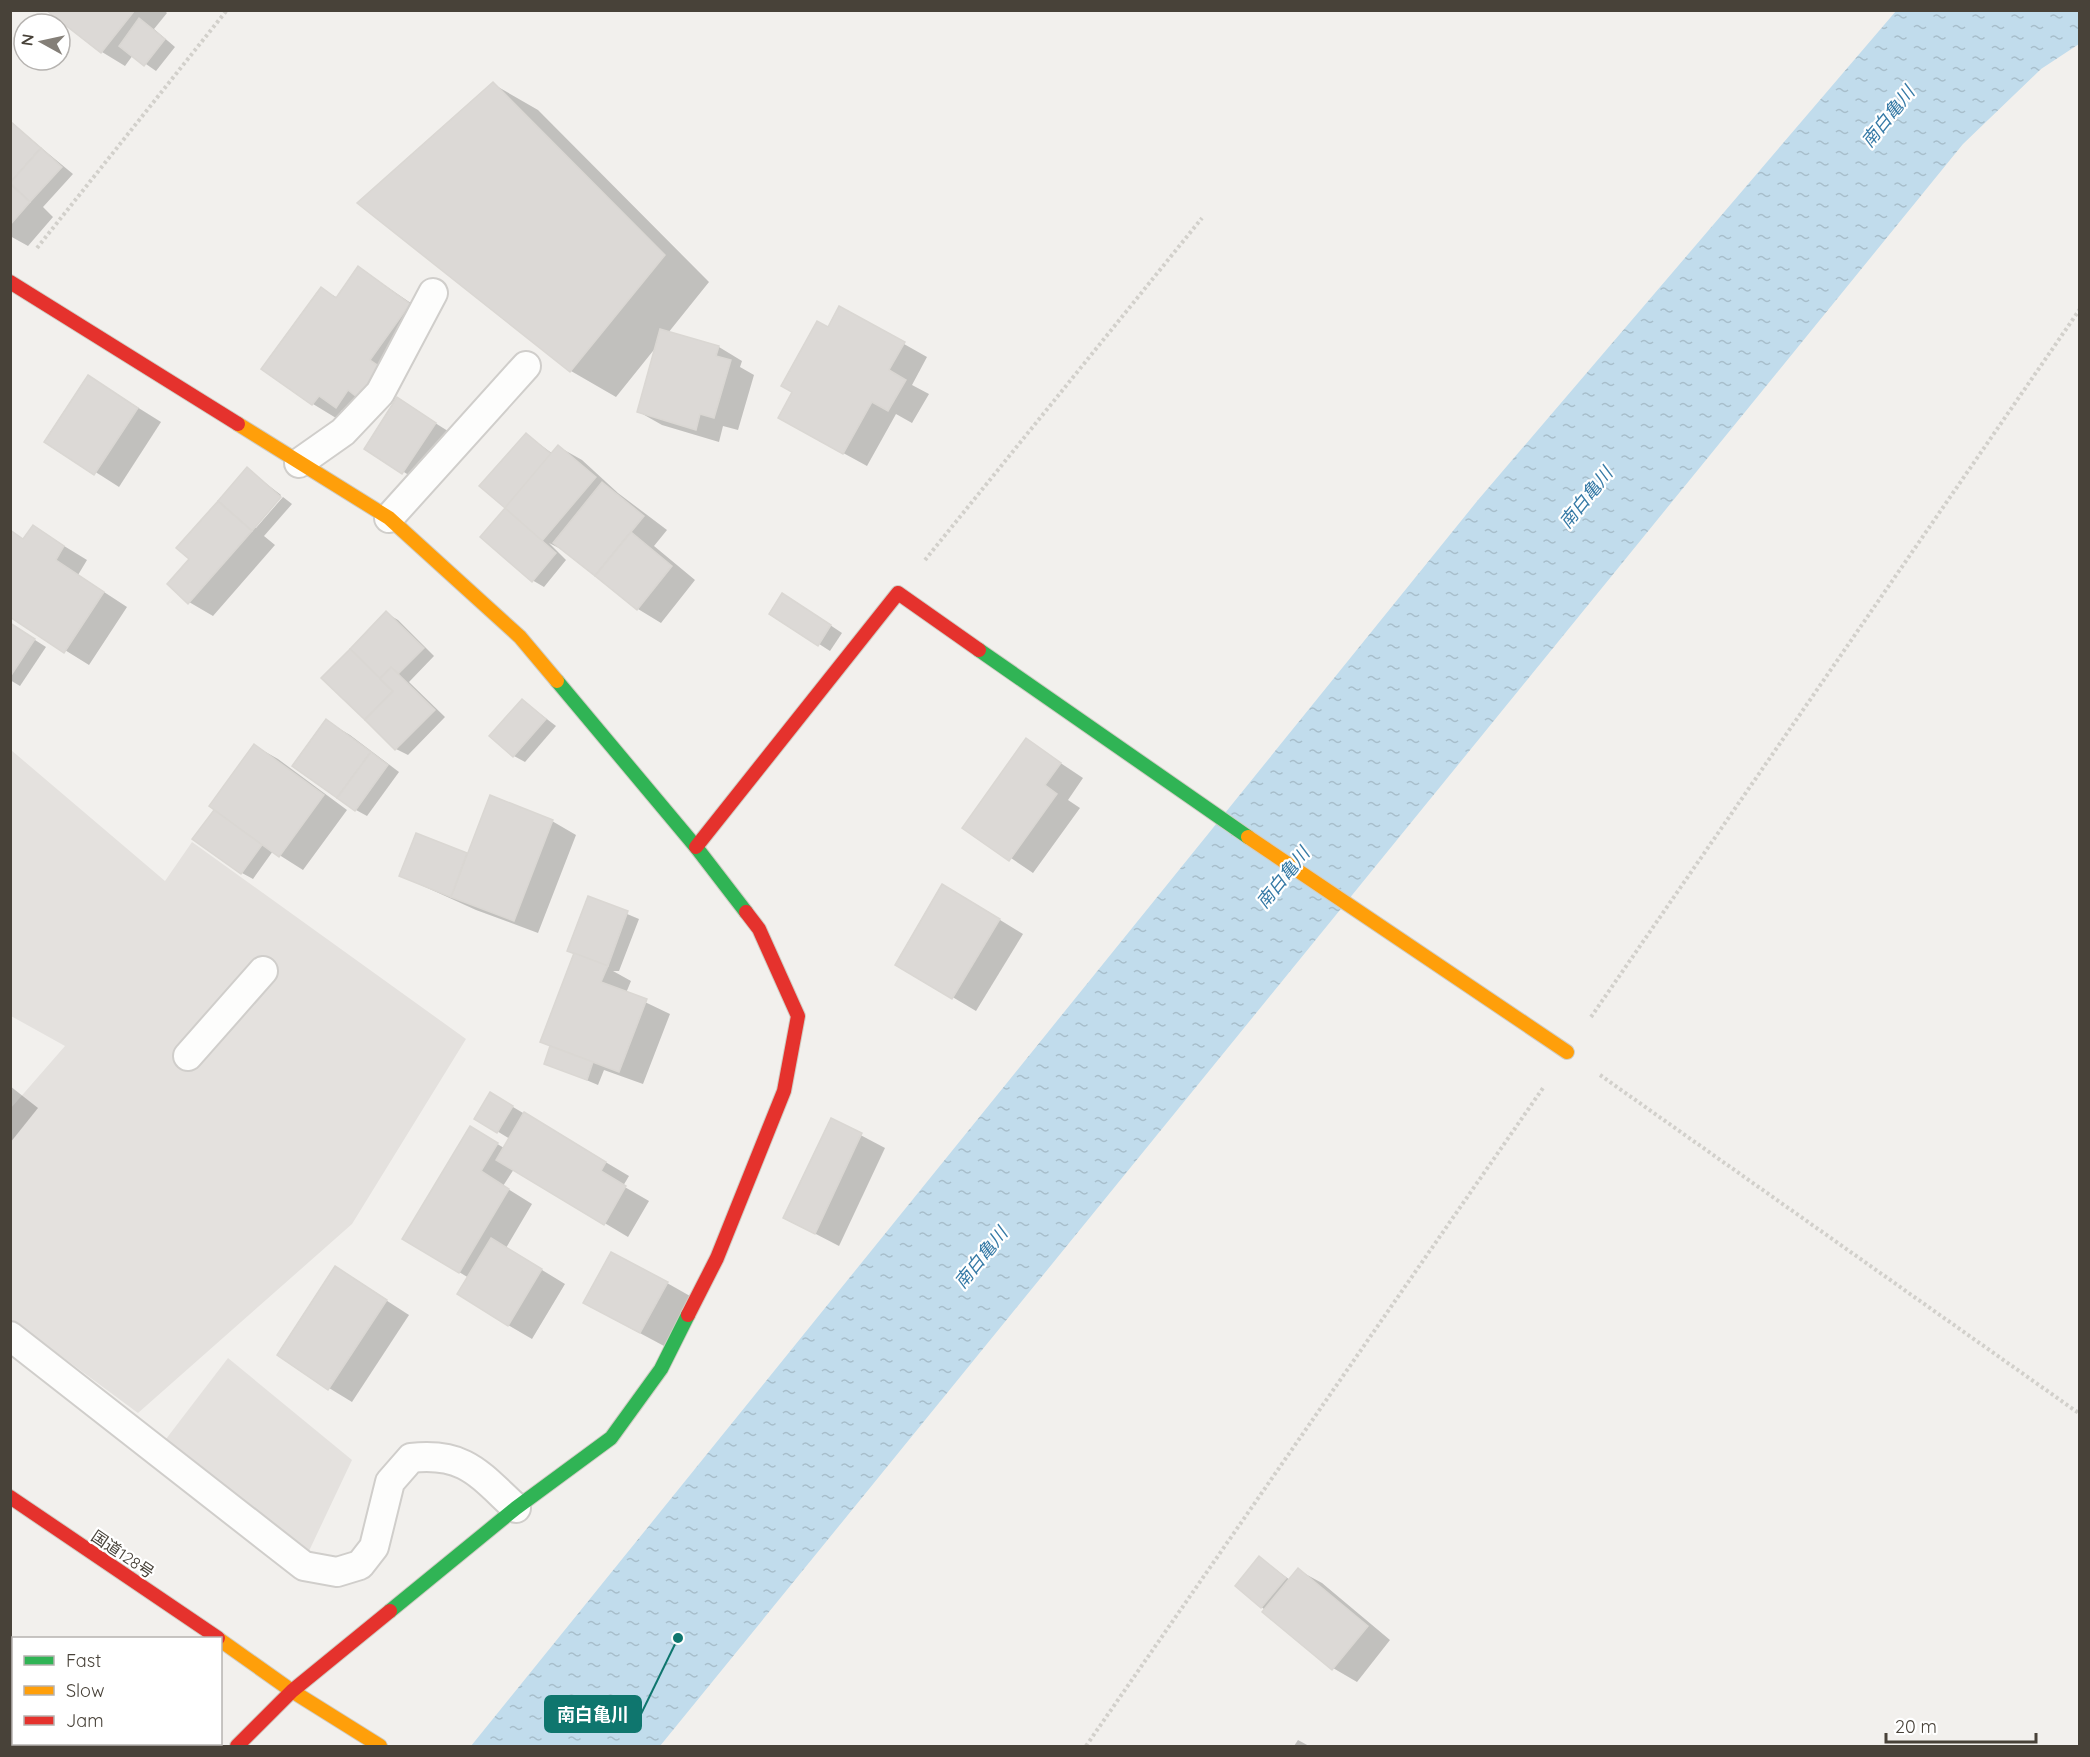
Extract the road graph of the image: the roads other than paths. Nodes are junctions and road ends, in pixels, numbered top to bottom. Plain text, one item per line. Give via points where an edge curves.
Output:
1 (10, 282) edge
2 (434, 293) dead end
3 (526, 366) dead end
4 (299, 463) junction
5 (389, 518) junction
6 (696, 847) junction
7 (263, 971) dead end
8 (1567, 1052) road end
9 (189, 1056) dead end
10 (10, 1336) edge
11 (10, 1497) edge
12 (516, 1508) junction
13 (216, 1637) edge
14 (222, 1641) edge
15 (292, 1691) junction
16 (237, 1746) edge
17 (380, 1746) edge

1 - 4 main road
2 - 4 lane via 380,393 343,432
3 - 5 lane
4 - 5 main road
5 - 6 main road via 520,637
6 - 8 main road via 898,593 1184,794
6 - 12 main road via 759,929 798,1016 784,1090 717,1258 661,1369 611,1438
7 - 9 lane
10 - 12 lane via 304,1566 337,1572 360,1565 374,1547 390,1482 411,1458 437,1455 469,1465
11 - 13 main road, 国道128号
12 - 15 main road
14 - 15 main road, 国道128号
15 - 16 main road
15 - 17 main road, 国道128号

